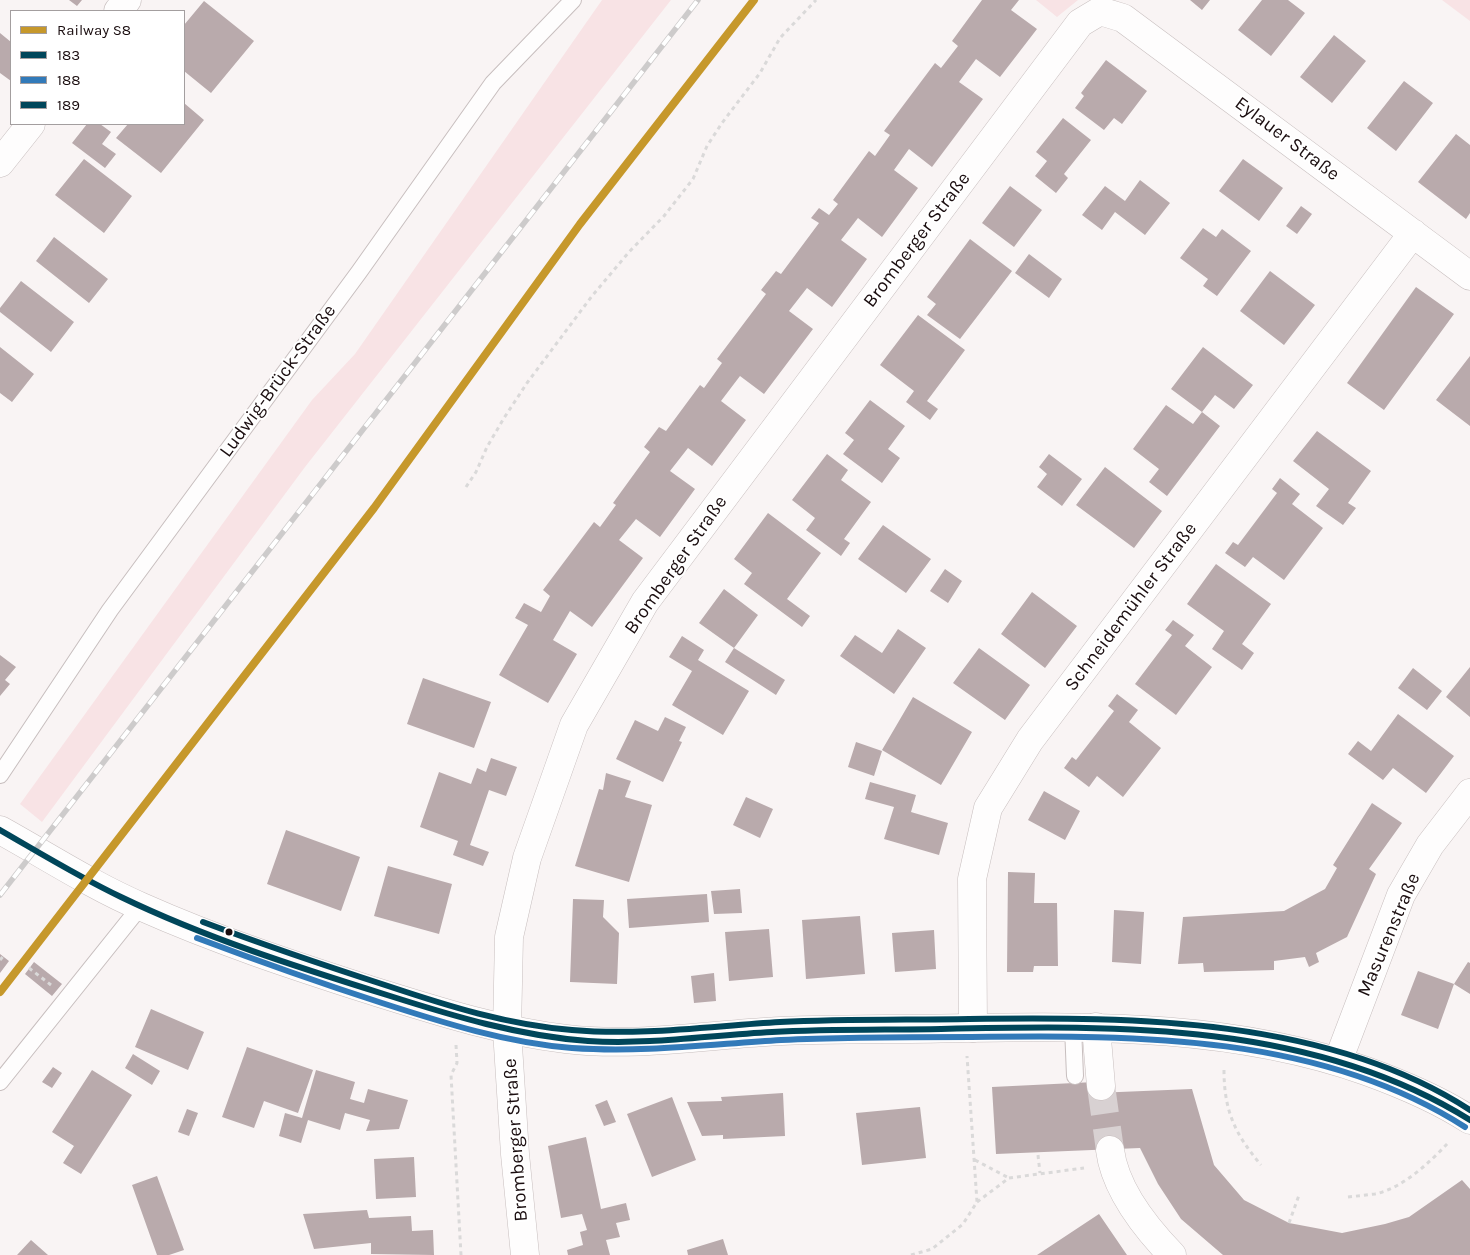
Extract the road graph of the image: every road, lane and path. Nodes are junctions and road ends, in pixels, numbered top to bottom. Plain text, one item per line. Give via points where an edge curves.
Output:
1 (127, 0) edge
2 (573, 0) edge
3 (816, 0) edge
4 (119, 10) edge
5 (1100, 11) joint
6 (30, 125) edge
7 (0, 163) edge
8 (1413, 233) junction
9 (1470, 276) edge
10 (466, 487) dead end
11 (0, 775) edge
12 (1470, 792) edge
13 (0, 830) edge
14 (140, 907) junction
15 (5, 954) dead end
16 (0, 960) edge
17 (29, 968) dead end
18 (57, 990) dead end
19 (455, 1017) junction
20 (1085, 1027) junction
21 (969, 1028) junction
22 (507, 1030) junction
23 (1338, 1061) junction
24 (1224, 1070) dead end
25 (1075, 1076) dead end
26 (0, 1082) edge
27 (1101, 1086) tunnel mouth
28 (1470, 1120) edge
29 (1448, 1143) dead end
30 (1038, 1155) dead end
31 (1111, 1157) joint
32 (975, 1160) junction
33 (1261, 1165) dead end
34 (1040, 1173) junction
35 (1009, 1178) junction
36 (1298, 1195) dead end
37 (1348, 1196) dead end
38 (977, 1202) junction
39 (1289, 1223) dead end
40 (462, 1255) edge
41 (525, 1255) edge
42 (911, 1255) edge
43 (1172, 1255) edge

1 - 4 street
2 - 11 lane, Ludwig-Brück-Straße via 493,83 110,610
3 - 10 path via 780,38 760,73 707,146 687,187 592,296 527,383
5 - 8 street, Eylauer Straße via 1123,18
5 - 22 street, Bromberger Straße via 1080,23 641,610 574,725 527,858 509,937
6 - 7 street
8 - 9 street, Eylauer Straße
8 - 21 street, Schneidemühler Straße via 1030,740 988,808 972,879
12 - 23 street, Masurenstraße via 1430,845 1401,895
13 - 14 street
14 - 19 street via 320,974
14 - 26 lane
15 - 16 path
17 - 18 path
19 - 22 street
19 - 40 path via 457,1063 451,1075
20 - 21 street
20 - 23 street via 1206,1033
20 - 25 lane
20 - 27 street
21 - 22 street via 828,1029 612,1041
21 - 32 path
22 - 41 street, Bromberger Straße
23 - 28 street via 1393,1080
24 - 33 path via 1229,1115 1242,1141
29 - 37 path via 1405,1180 1377,1194
30 - 34 path
31 - 34 path
31 - 43 street via 1136,1210
32 - 35 path
32 - 38 path
34 - 35 path
35 - 38 path
36 - 39 path
38 - 42 path via 963,1224 932,1249

